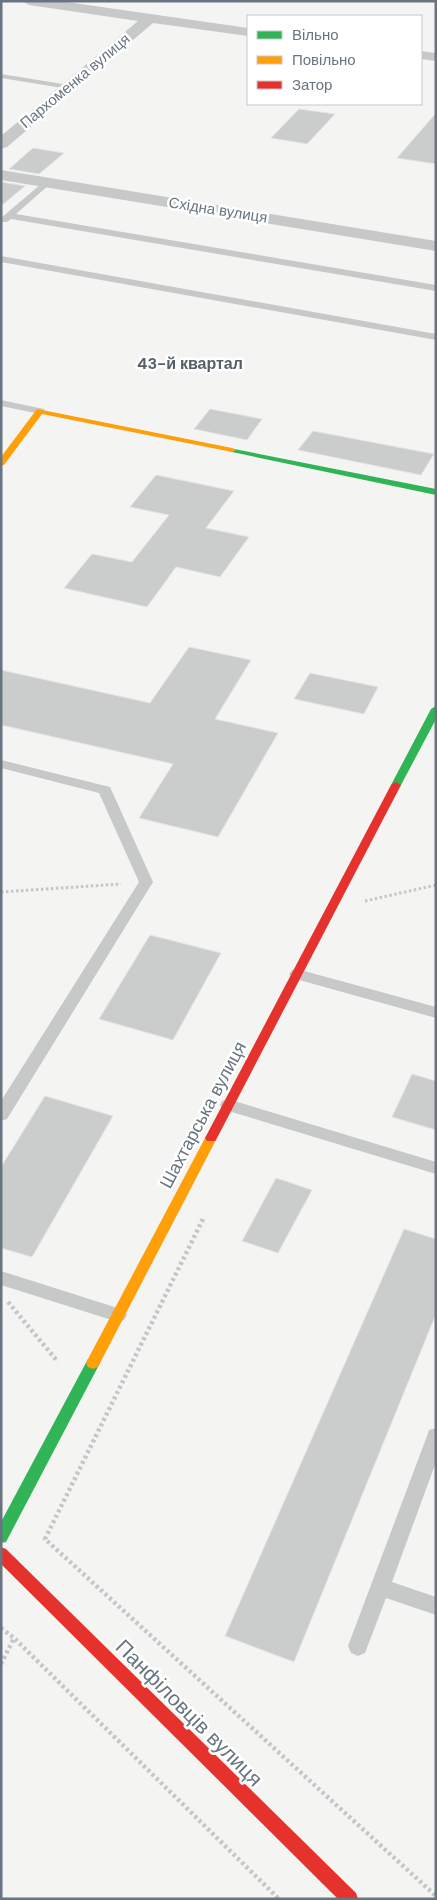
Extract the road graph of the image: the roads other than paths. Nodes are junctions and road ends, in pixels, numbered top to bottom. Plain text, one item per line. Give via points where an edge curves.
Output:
1 (29, 1) edge
2 (150, 18) junction
3 (247, 32) edge
4 (422, 55) edge
5 (436, 57) edge
6 (1, 76) edge
7 (69, 87) junction
8 (1, 144) edge
9 (1, 175) edge
10 (46, 182) junction
11 (5, 219) edge
12 (436, 246) edge
13 (1, 258) edge
14 (436, 288) edge
15 (436, 337) edge
16 (1, 403) edge
17 (40, 410) junction
18 (1, 463) edge
19 (436, 492) edge
20 (436, 710) edge
21 (1, 764) edge
22 (297, 974) junction
23 (436, 1013) edge
24 (228, 1105) junction
25 (1, 1115) edge
26 (436, 1168) edge
27 (1, 1278) edge
28 (118, 1315) junction
29 (436, 1436) edge
30 (1, 1537) edge
31 (1, 1554) edge
32 (380, 1587) junction
33 (436, 1606) edge
34 (358, 1646) dead end
35 (350, 1899) edge

1 - 2 street
2 - 3 street
2 - 7 street, Пархоменка вулиця
4 - 5 street
6 - 7 lane
7 - 8 street, Пархоменка вулиця
9 - 10 street, Східна вулиця
10 - 11 lane
10 - 12 street, Східна вулиця
11 - 14 lane
13 - 15 lane
16 - 17 lane
17 - 18 street
17 - 19 street
20 - 22 street, Шахтарська вулиця
21 - 25 lane via 105,790 146,882
22 - 23 lane
22 - 24 street, Шахтарська вулиця
24 - 26 lane
24 - 28 street, Шахтарська вулиця
27 - 28 lane
28 - 30 street, Шахтарська вулиця
29 - 32 lane
31 - 35 street, Панфіловців вулиця
32 - 33 lane
32 - 34 lane

